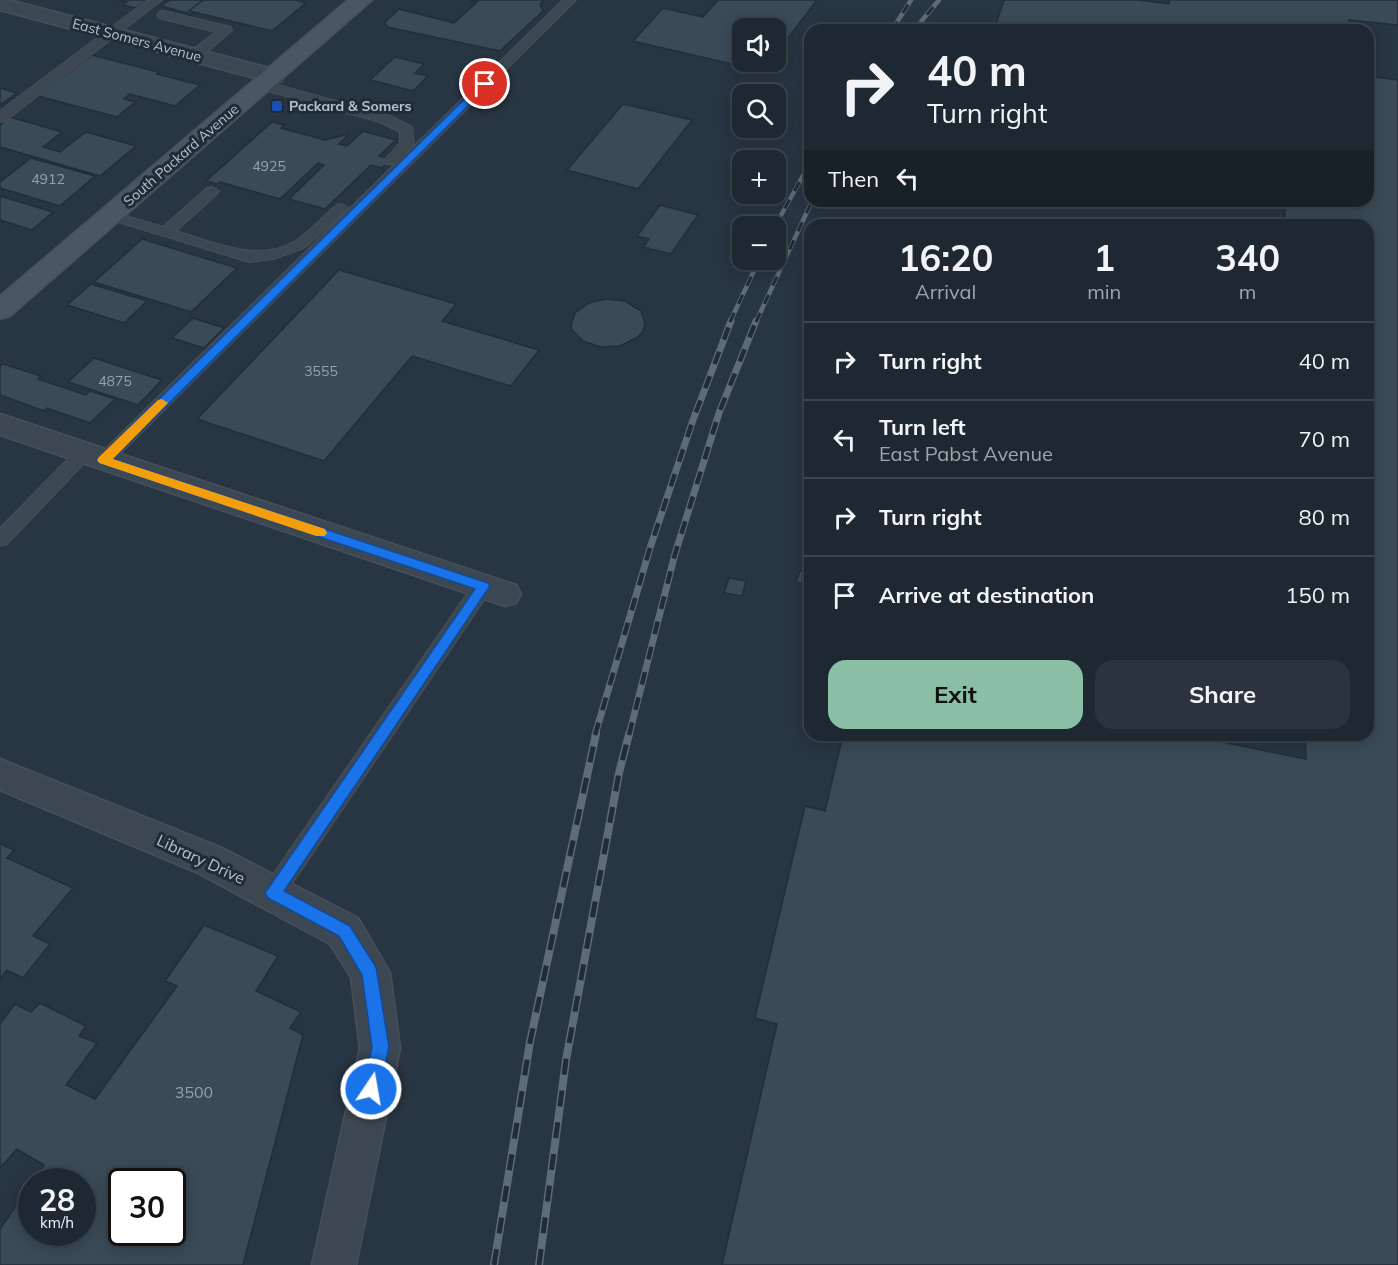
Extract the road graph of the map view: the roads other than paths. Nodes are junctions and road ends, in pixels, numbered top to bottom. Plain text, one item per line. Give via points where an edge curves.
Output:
1 (156, 0) edge
2 (361, 0) edge
3 (570, 0) edge
4 (0, 4) edge
5 (163, 15) dead end
6 (111, 32) junction
7 (195, 55) junction
8 (268, 80) junction
9 (0, 118) edge
10 (212, 191) dead end
11 (110, 215) junction
12 (165, 233) junction
13 (4, 301) edge
14 (0, 424) edge
15 (94, 457) junction
16 (0, 539) edge
17 (494, 590) joint
18 (0, 774) edge
19 (273, 893) junction
20 (334, 1265) edge

1 - 6 lane
2 - 8 street, South Packard Avenue
3 - 15 lane
4 - 6 street, East Somers Avenue
5 - 7 lane via 226,30
6 - 7 street, East Somers Avenue
6 - 9 lane
7 - 8 street, East Somers Avenue
8 - 11 street, South Packard Avenue
8 - 12 lane via 386,119 407,130 407,144 299,245 249,257
10 - 12 lane
11 - 12 lane
11 - 13 street, South Packard Avenue
14 - 15 street
15 - 16 lane
15 - 17 street
17 - 19 lane
18 - 19 street, Library Drive via 209,860
19 - 20 street, Library Drive via 344,931 370,973 380,1047

